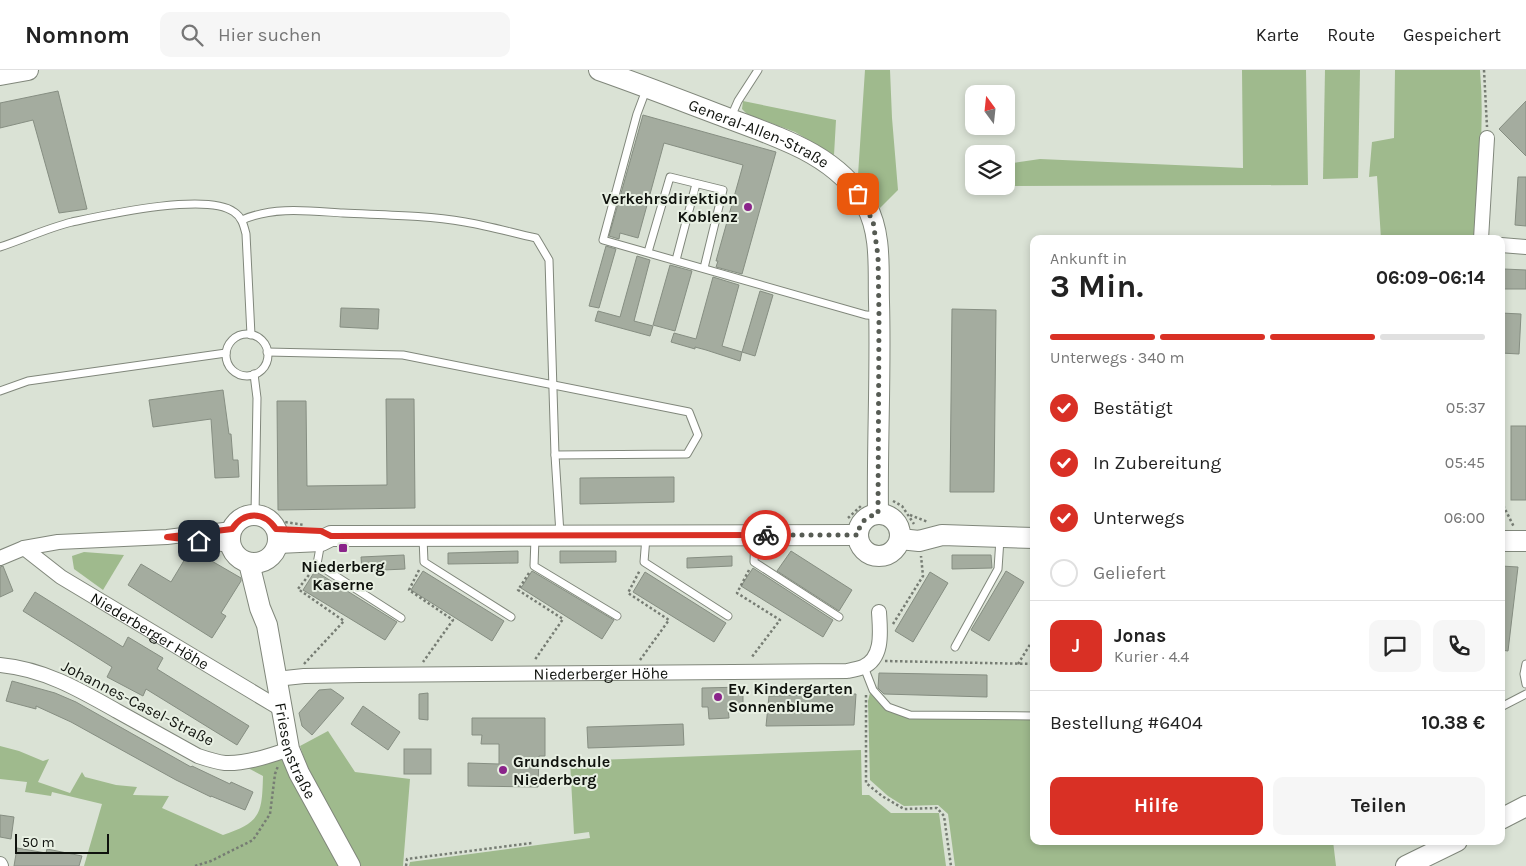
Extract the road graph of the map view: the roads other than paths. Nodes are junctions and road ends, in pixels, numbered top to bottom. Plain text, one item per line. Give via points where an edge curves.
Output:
1 (28, 70) edge
2 (600, 70) edge
3 (758, 70) edge
4 (0, 75) edge
5 (647, 87) junction
6 (730, 119) junction
7 (1487, 138) road end
8 (696, 184) junction
9 (242, 220) junction
10 (1481, 235) edge
11 (1505, 245) edge
12 (0, 247) edge
13 (1526, 247) edge
14 (648, 252) junction
15 (676, 260) junction
16 (704, 268) junction
17 (879, 316) junction
18 (251, 335) junction
19 (267, 352) junction
20 (226, 353) junction
21 (254, 374) junction
22 (552, 386) junction
23 (0, 391) edge
24 (555, 455) junction
25 (878, 507) junction
26 (255, 515) junction
27 (852, 527) junction
28 (535, 535) junction
29 (560, 535) junction
30 (646, 535) junction
31 (755, 535) junction
32 (908, 535) junction
33 (277, 536) junction
34 (423, 536) junction
35 (231, 537) junction
36 (1000, 537) junction
37 (1030, 538) edge
38 (326, 539) junction
39 (24, 548) junction
40 (0, 558) edge
41 (256, 562) junction
42 (879, 612) dead end
43 (617, 616) dead end
44 (728, 616) dead end
45 (511, 617) dead end
46 (839, 617) dead end
47 (401, 618) dead end
48 (955, 647) dead end
49 (868, 664) junction
50 (1526, 664) edge
51 (0, 665) edge
52 (276, 679) junction
53 (1526, 684) edge
54 (1526, 694) edge
55 (1505, 704) edge
56 (281, 709) junction
57 (1030, 716) edge
58 (284, 756) junction
59 (1526, 806) edge
60 (1505, 817) edge
61 (1449, 845) edge
62 (350, 866) edge
63 (1406, 866) edge

1 - 4 street
2 - 5 street, General-Allen-Straße
3 - 6 lane
5 - 6 street, General-Allen-Straße
5 - 14 lane via 603,240
6 - 17 street, General-Allen-Straße via 803,148 831,166 858,194 873,221 876,238
7 - 10 street
8 - 14 lane via 670,177
8 - 15 lane
8 - 16 lane via 723,190
9 - 12 lane via 225,208 188,204 71,223
9 - 18 lane via 246,234
9 - 22 lane via 273,212 311,211 399,216 465,222 536,238 549,260
11 - 13 street
14 - 15 lane
15 - 16 lane
16 - 17 lane
17 - 25 street, General-Allen-Straße
18 - 19 lane via 258,338
18 - 20 lane via 239,336 232,341
19 - 21 lane via 264,367
19 - 22 lane via 403,355
20 - 21 lane via 232,370 244,376
20 - 23 lane via 28,380
21 - 26 lane via 257,398
22 - 24 lane
22 - 24 lane via 690,412 698,435 687,454
24 - 29 lane
25 - 27 street
25 - 32 street
26 - 33 street via 272,523
26 - 35 street via 240,519
27 - 31 street
27 - 32 street via 866,552 877,556 889,554
28 - 29 street
28 - 34 street
28 - 43 lane via 534,566
29 - 30 street
30 - 31 street
30 - 44 lane via 644,562
31 - 46 lane via 754,562
32 - 36 street via 928,530 942,535
33 - 38 street via 321,531
33 - 41 street via 274,553
34 - 38 street
34 - 45 lane via 424,562
35 - 39 street via 58,542
35 - 41 street via 237,556
36 - 37 street
36 - 48 lane via 998,569
38 - 47 lane via 317,564
39 - 40 street
39 - 56 street, Niederberger Höhe via 61,577
41 - 52 street, Friesenstraße via 260,608 267,625
42 - 49 street via 880,645
49 - 52 street, Niederberger Höhe via 847,671 423,674
49 - 57 lane via 868,682 888,707 910,714
50 - 53 lane
51 - 58 street, Johannes-Casel-Straße via 38,672 66,682 198,756 225,763
52 - 56 street, Friesenstraße
54 - 55 lane
56 - 58 street, Friesenstraße
58 - 62 street, Friesenstraße via 299,773
59 - 60 street
61 - 63 street

